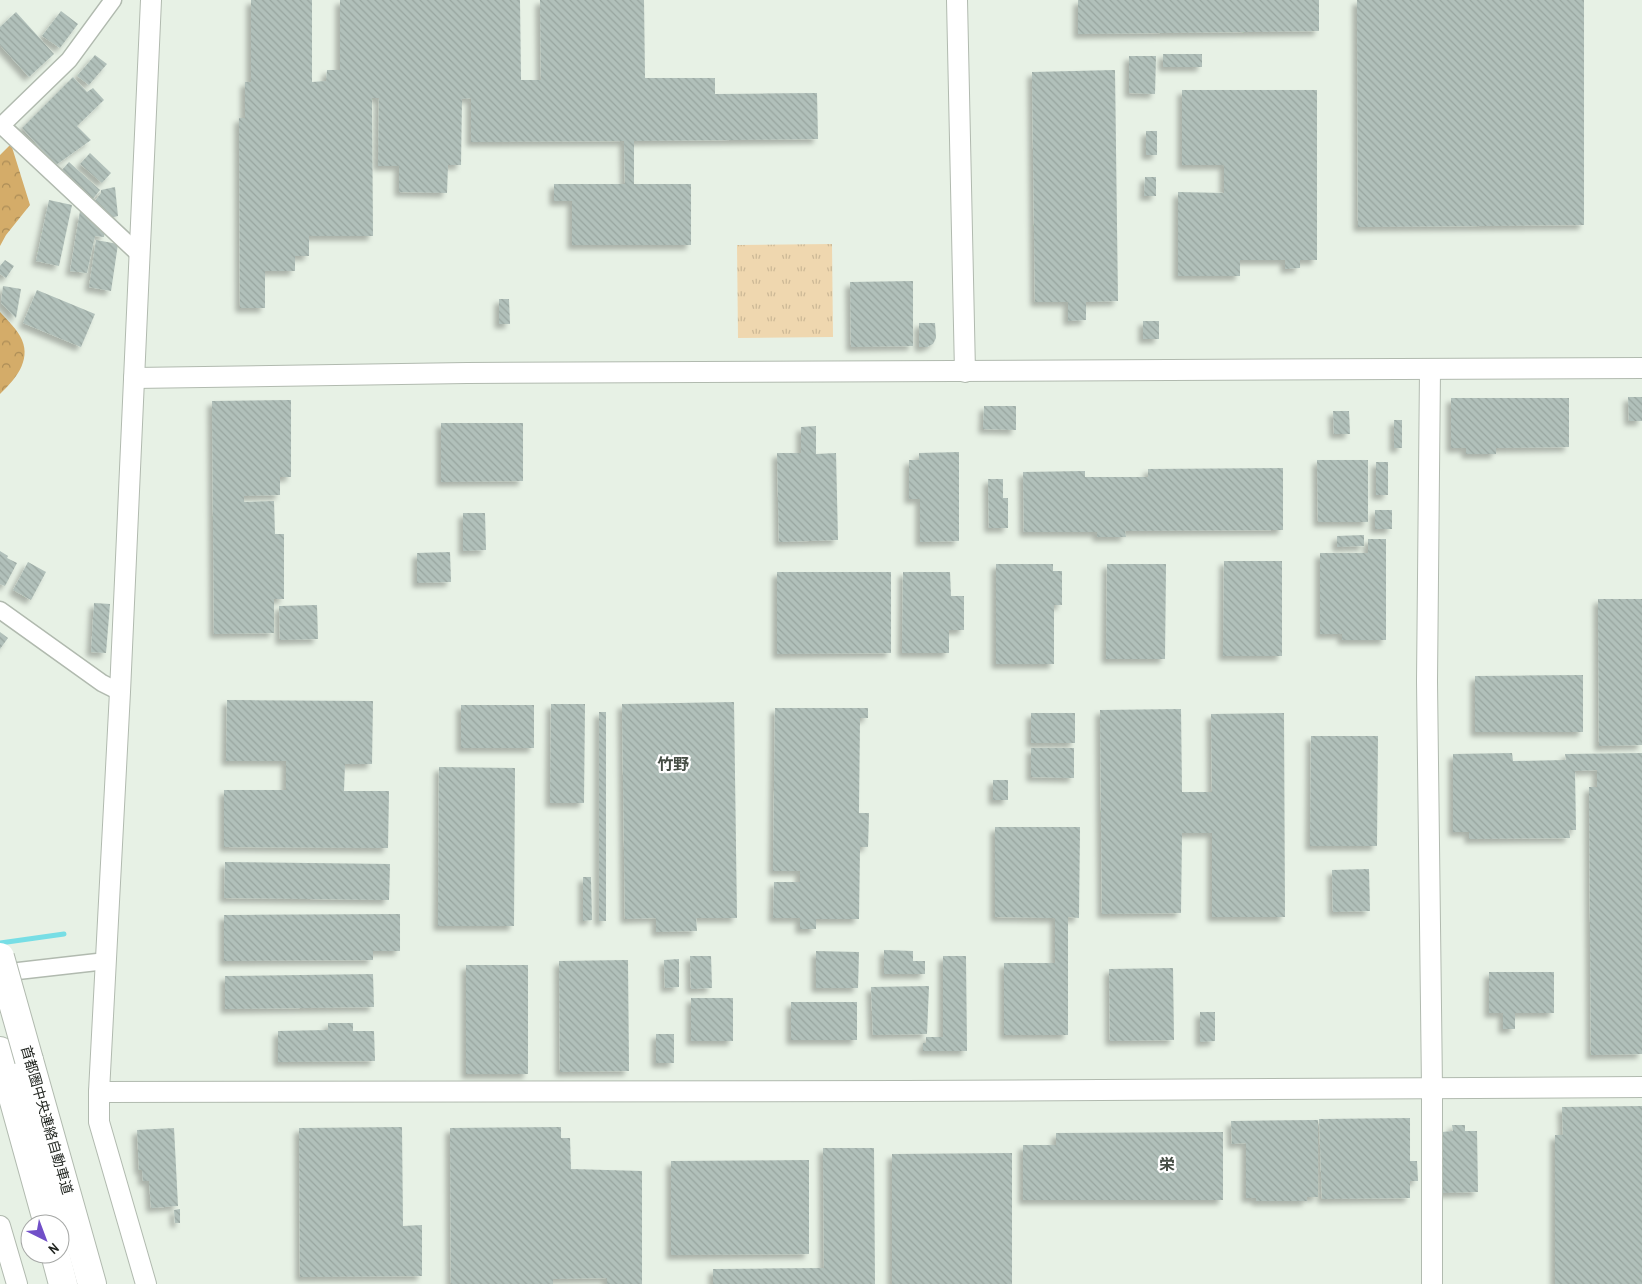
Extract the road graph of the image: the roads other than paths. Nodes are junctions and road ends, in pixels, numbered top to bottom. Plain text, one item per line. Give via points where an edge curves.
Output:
1 (113, 0) edge
2 (151, 0) edge
3 (958, 0) edge
4 (1, 126) edge
5 (140, 254) junction
6 (1642, 368) edge
7 (1430, 370) junction
8 (965, 372) junction
9 (134, 378) junction
10 (0, 610) edge
11 (120, 692) junction
12 (0, 957) edge
13 (106, 961) junction
14 (0, 973) edge
15 (11, 1058) edge
16 (1642, 1086) edge
17 (1432, 1088) junction
18 (99, 1092) junction
19 (46, 1214) edge
20 (0, 1226) edge
21 (58, 1264) edge
22 (17, 1284) edge
23 (63, 1284) edge
24 (92, 1284) edge
25 (146, 1284) edge
26 (1432, 1284) edge

1 - 4 street via 69,60
2 - 5 street
3 - 8 street
4 - 5 street
5 - 9 street
6 - 7 street
7 - 8 street
7 - 17 street via 1428,681
8 - 9 street via 467,373
9 - 11 street
10 - 11 street via 102,683
11 - 13 street
12 - 15 highway, 首都圏中央連絡自動車道, bridge
13 - 14 street
13 - 18 street
15 - 19 highway, 首都圏中央連絡自動車道
15 - 24 highway, 首都圏中央連絡自動車道
16 - 17 street
17 - 18 street
17 - 26 street
18 - 25 street via 99,1122
20 - 22 street
21 - 23 highway

